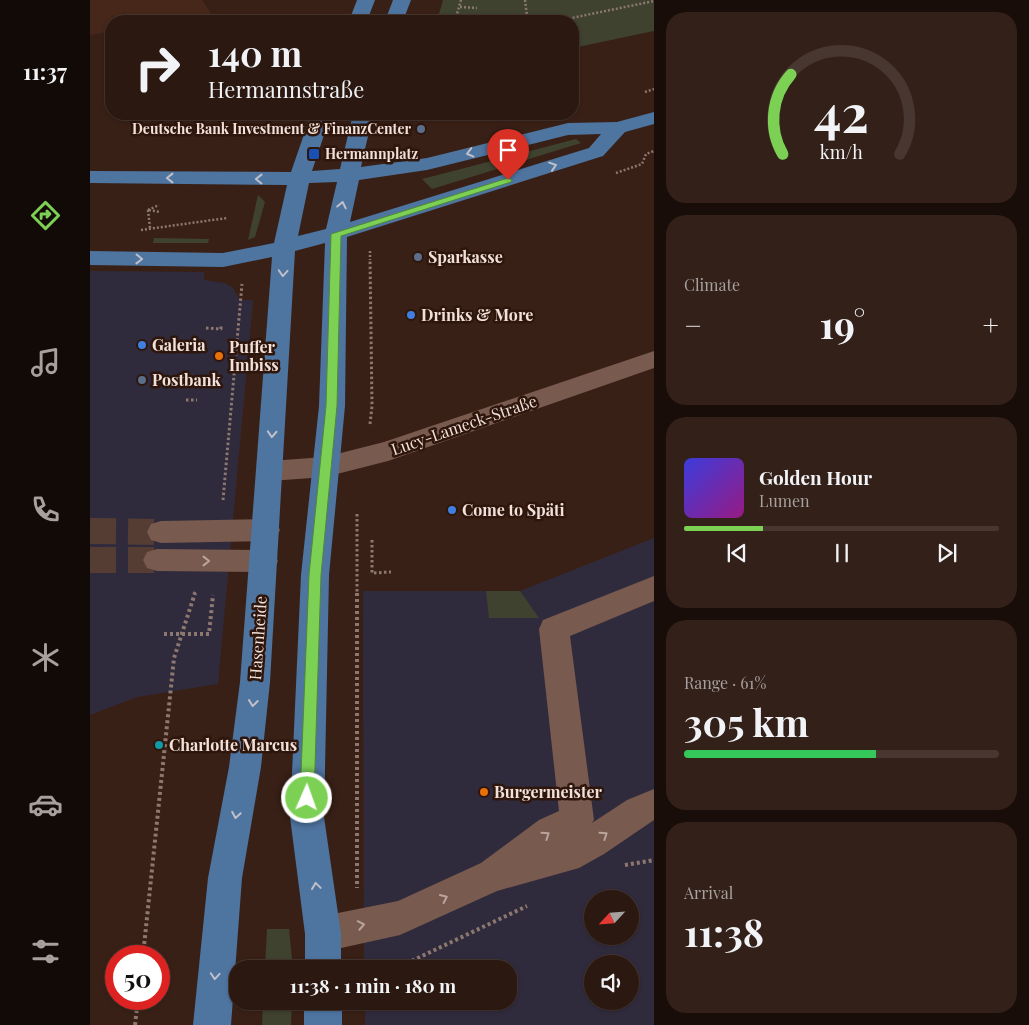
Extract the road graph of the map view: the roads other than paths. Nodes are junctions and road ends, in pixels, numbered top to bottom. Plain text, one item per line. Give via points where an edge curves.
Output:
1 (366, 0) edge
2 (402, 0) edge
3 (360, 15) edge
4 (396, 15) edge
5 (654, 118) edge
6 (319, 120) edge
7 (361, 120) edge
8 (618, 128) junction
9 (348, 175) junction
10 (90, 177) edge
11 (299, 178) junction
12 (336, 234) junction
13 (284, 248) junction
14 (90, 258) edge
15 (654, 359) edge
16 (325, 467) junction
17 (270, 470) junction
18 (266, 530) junction
19 (161, 532) tunnel mouth
20 (158, 560) tunnel mouth
21 (264, 561) junction
22 (654, 588) edge
23 (646, 808) edge
24 (493, 875) junction
25 (323, 934) junction
26 (323, 960) edge
27 (323, 1010) edge
28 (212, 1025) edge
29 (323, 1025) edge

1 - 3 main road
2 - 4 main road
5 - 8 main road
6 - 11 main road
7 - 9 main road
8 -> 9 main road via 568,128 428,164
12 -> 8 main road via 596,152
9 - 11 main road
12 -> 9 main road
11 -> 10 main road
11 - 13 main road
12 - 13 main road
12 - 16 main road via 332,406
14 -> 13 main road via 223,260
13 -> 17 main road, Hasenheide
15 - 16 street, Lucy-Lameck-Straße via 413,443
16 - 17 street, Lucy-Lameck-Straße
25 -> 16 main road via 307,817 315,575
17 - 18 main road, Hasenheide
18 - 19 street
18 - 21 main road, Hasenheide
20 -> 21 street
21 -> 28 main road, Hasenheide via 256,682 225,878
24 -> 22 street via 552,831 577,820 554,629
24 -> 23 street via 567,856
25 -> 24 street via 400,918
25 - 26 main road
27 - 29 main road

